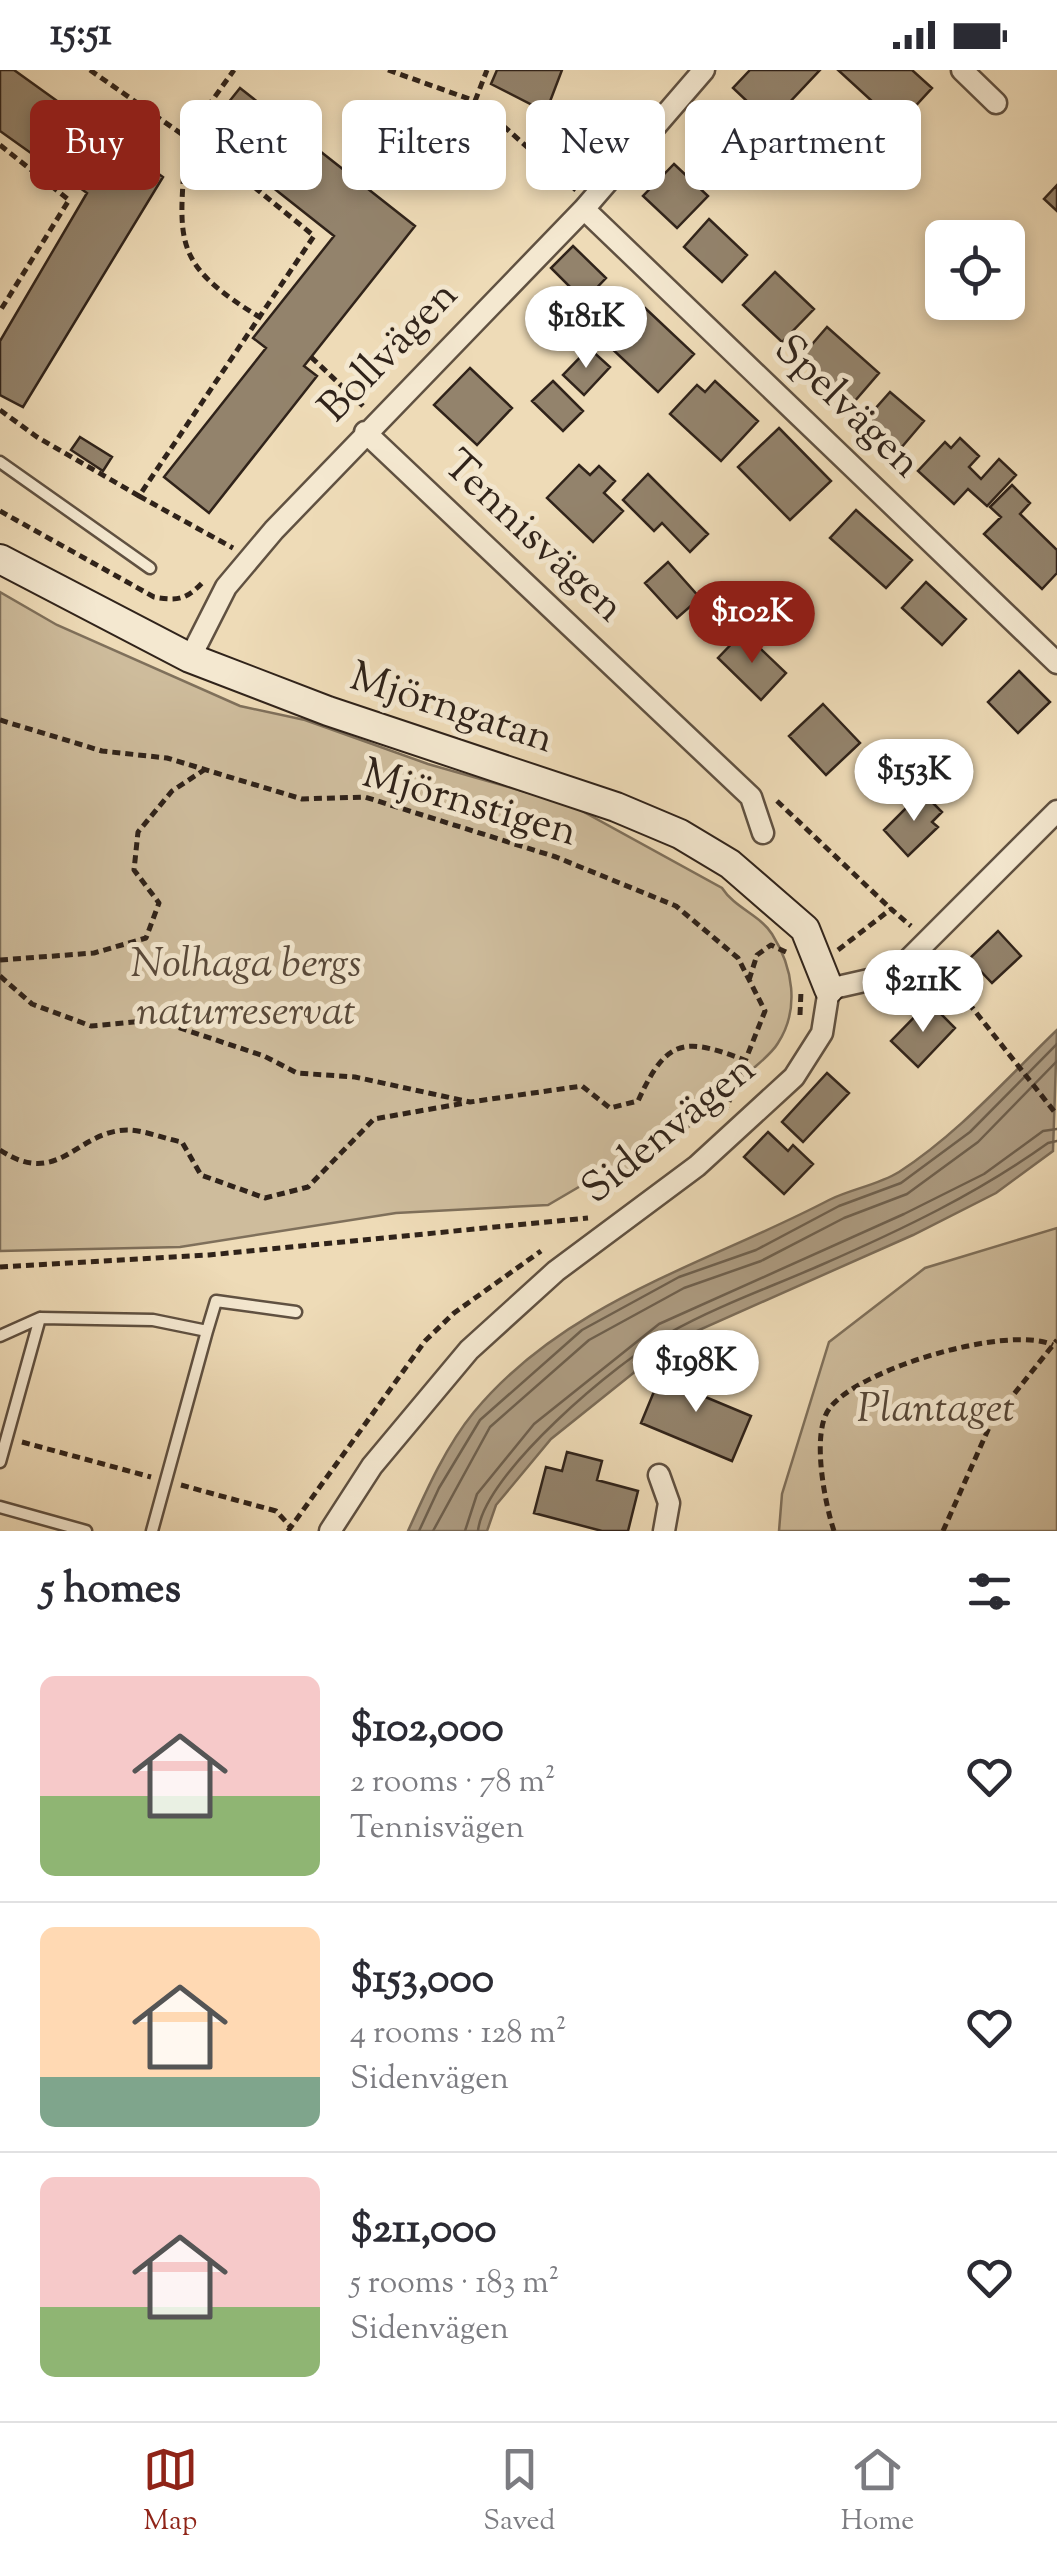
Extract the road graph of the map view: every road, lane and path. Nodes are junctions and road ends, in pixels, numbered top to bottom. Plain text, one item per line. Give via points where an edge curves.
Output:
1 (90, 70) edge
2 (234, 70) edge
3 (388, 70) edge
4 (487, 70) edge
5 (704, 70) edge
6 (962, 70) edge
7 (213, 100) edge
8 (472, 100) edge
9 (475, 100) edge
10 (996, 103) dead end
11 (506, 128) edge
12 (180, 133) edge
13 (0, 145) edge
14 (526, 146) edge
15 (183, 190) edge
16 (258, 190) edge
17 (568, 190) edge
18 (574, 190) edge
19 (560, 199) dead end
20 (586, 206) junction
21 (0, 311) edge
22 (257, 316) junction
23 (266, 321) dead end
24 (311, 357) dead end
25 (373, 400) dead end
26 (0, 410) edge
27 (364, 432) junction
28 (0, 462) edge
29 (139, 496) junction
30 (0, 511) edge
31 (230, 553) dead end
32 (0, 559) edge
33 (150, 568) dead end
34 (204, 581) dead end
35 (190, 658) junction
36 (1057, 662) edge
37 (0, 720) edge
38 (205, 770) junction
39 (1057, 812) edge
40 (763, 833) dead end
41 (928, 943) junction
42 (820, 956) junction
43 (0, 960) edge
44 (0, 976) edge
45 (749, 980) junction
46 (801, 982) dead end
47 (829, 989) junction
48 (799, 1020) dead end
49 (747, 1061) junction
50 (739, 1098) dead end
51 (470, 1102) junction
52 (1057, 1114) edge
53 (0, 1150) edge
54 (604, 1206) dead end
55 (588, 1218) junction
56 (572, 1229) dead end
57 (556, 1240) dead end
58 (0, 1267) edge
59 (296, 1312) dead end
60 (40, 1318) junction
61 (207, 1332) junction
62 (0, 1336) edge
63 (1055, 1343) edge
64 (0, 1462) edge
65 (659, 1475) dead end
66 (0, 1507) edge
67 (86, 1531) edge
68 (152, 1531) edge
69 (288, 1531) edge
70 (330, 1531) edge
71 (664, 1531) edge
72 (834, 1531) edge
73 (943, 1531) edge

1 - 12 path
2 - 7 path
3 - 8 path
4 - 9 path
5 - 20 street, Bollvägen
6 - 10 street
11 - 14 path
13 - 21 path via 69,200
15 - 22 path via 186,254
16 - 22 path via 314,236
17 - 19 path
18 - 20 path
20 - 27 street, Bollvägen
20 - 36 street, Spelvägen
22 - 23 path
22 - 29 path
24 - 25 path via 366,408
26 - 29 path
27 - 35 street, Bollvägen via 226,587
27 - 40 street, Tennisvägen via 751,797
28 - 33 lane
29 - 31 path via 234,549
30 - 34 path via 154,597 176,601
32 - 35 street, Mjörngatan
35 - 42 street, Mjörngatan via 680,834 776,901 805,929
37 - 38 path, Mjörnstigen via 102,752 166,758
38 - 43 path via 172,791 138,832 134,870 159,903 146,938 94,953
38 - 45 path, Mjörnstigen via 302,799 364,798 556,857 676,906 738,958
39 - 41 street
41 - 42 path via 891,909 844,948
41 - 47 street via 882,976
41 - 52 path
42 - 45 path via 796,964 770,945 757,956
42 - 47 street, Mjörngatan
44 - 51 path via 32,1004 90,1026 156,1020 298,1073 355,1077
45 - 49 path, Mjörnstigen via 766,1011
46 - 48 path
47 - 70 street, Sidenvägen via 822,1032 794,1077 697,1166 598,1238 470,1350 372,1466
49 - 50 path, Mjörnstigen via 725,1112
49 - 51 path via 704,1044 680,1044 654,1066 638,1101 610,1108 582,1086
51 - 53 path via 374,1118 308,1187 265,1198 201,1175 182,1142 124,1130 60,1161 26,1164
54 - 55 path
55 - 56 path
55 - 58 path via 209,1255
57 - 69 path via 424,1341
59 - 61 lane via 216,1301
60 - 61 lane via 153,1320
60 - 62 lane
60 - 64 lane
61 - 68 lane
63 - 72 path via 1025,1338 963,1347 866,1382 830,1406 823,1420 822,1495
63 - 73 path via 991,1422
65 - 71 street via 670,1504
66 - 67 lane

